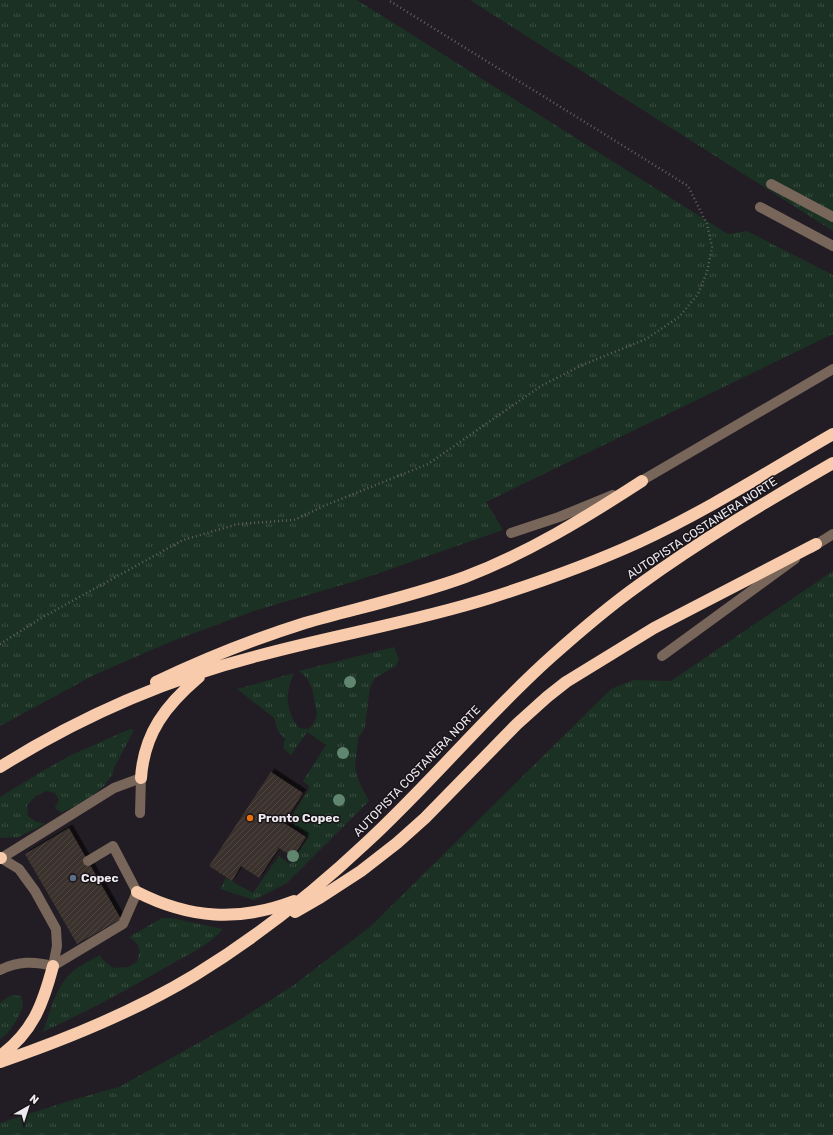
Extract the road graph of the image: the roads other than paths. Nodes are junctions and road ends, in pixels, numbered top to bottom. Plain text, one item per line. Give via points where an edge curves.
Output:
1 (771, 184) dead end
2 (760, 207) dead end
3 (833, 216) edge
4 (833, 246) edge
5 (833, 369) edge
6 (833, 434) edge
7 (833, 463) edge
8 (642, 481) junction
9 (512, 533) dead end
10 (833, 534) edge
11 (816, 544) junction
12 (662, 656) dead end
13 (206, 671) junction
14 (104, 711) junction
15 (0, 767) edge
16 (141, 778) junction
17 (140, 813) dead end
18 (0, 858) edge
19 (88, 861) dead end
20 (137, 892) junction
21 (305, 896) junction
22 (266, 928) junction
23 (53, 966) junction
24 (0, 970) edge
25 (0, 1056) edge
26 (0, 1062) edge

1 - 3 street
2 - 4 street
5 - 8 street
6 - 13 highway, AUTOPISTA COSTANERA NORTE via 682,521 638,542 551,577 452,608
7 - 21 highway, AUTOPISTA COSTANERA NORTE via 694,547 612,606 520,686 368,841
8 - 9 street via 559,517
8 - 14 highway via 557,535 495,565 432,588 304,624 234,648 193,664
10 - 11 street
11 - 12 street
11 - 22 highway via 654,628 584,669 517,724 397,843 321,897
13 - 14 highway, AUTOPISTA COSTANERA NORTE
13 - 16 highway via 183,691 161,716 145,751
14 - 15 highway, AUTOPISTA COSTANERA NORTE
16 - 17 street
16 - 18 street via 114,788
18 - 23 street via 19,869 39,889 56,929 57,946
19 - 20 street via 113,846
20 - 21 highway via 166,905 198,913 215,914 269,910
20 - 23 street via 123,924
21 - 22 highway, AUTOPISTA COSTANERA NORTE
22 - 26 highway, AUTOPISTA COSTANERA NORTE via 167,991 71,1036
23 - 24 street via 20,963
23 - 25 highway via 46,994 32,1022 17,1041

